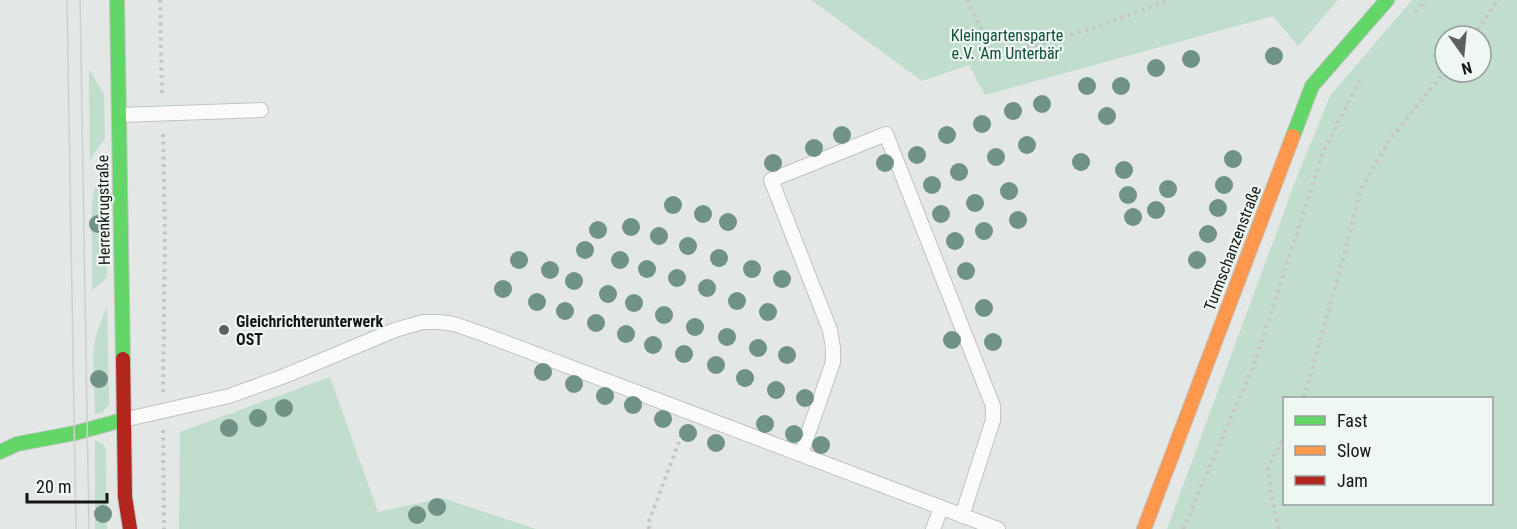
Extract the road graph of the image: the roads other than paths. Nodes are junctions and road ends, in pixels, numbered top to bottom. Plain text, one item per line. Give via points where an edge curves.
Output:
1 (117, 0) edge
2 (1387, 0) edge
3 (261, 110) dead end
4 (119, 115) junction
5 (123, 420) junction
6 (0, 452) edge
7 (801, 454) junction
8 (125, 497) junction
9 (941, 508) junction
10 (962, 516) junction
11 (118, 529) edge
12 (130, 529) edge
13 (933, 529) edge
14 (998, 529) edge
15 (1144, 529) edge

1 - 4 street, Herrenkrugstraße
2 - 15 street, Turmschanzenstraße via 1312,86
3 - 4 lane
4 - 5 street, Herrenkrugstraße
5 - 6 street via 17,444
5 - 7 lane via 229,396 395,330 439,322 483,334
5 - 8 street, Herrenkrugstraße
7 - 9 lane
7 - 10 lane via 832,367 833,348 830,330 771,180 886,134 993,406 993,420
8 - 11 street, Herrenkrugstraße
8 - 12 street, Herrenkrugstraße
9 - 10 lane
9 - 13 lane
10 - 14 lane

